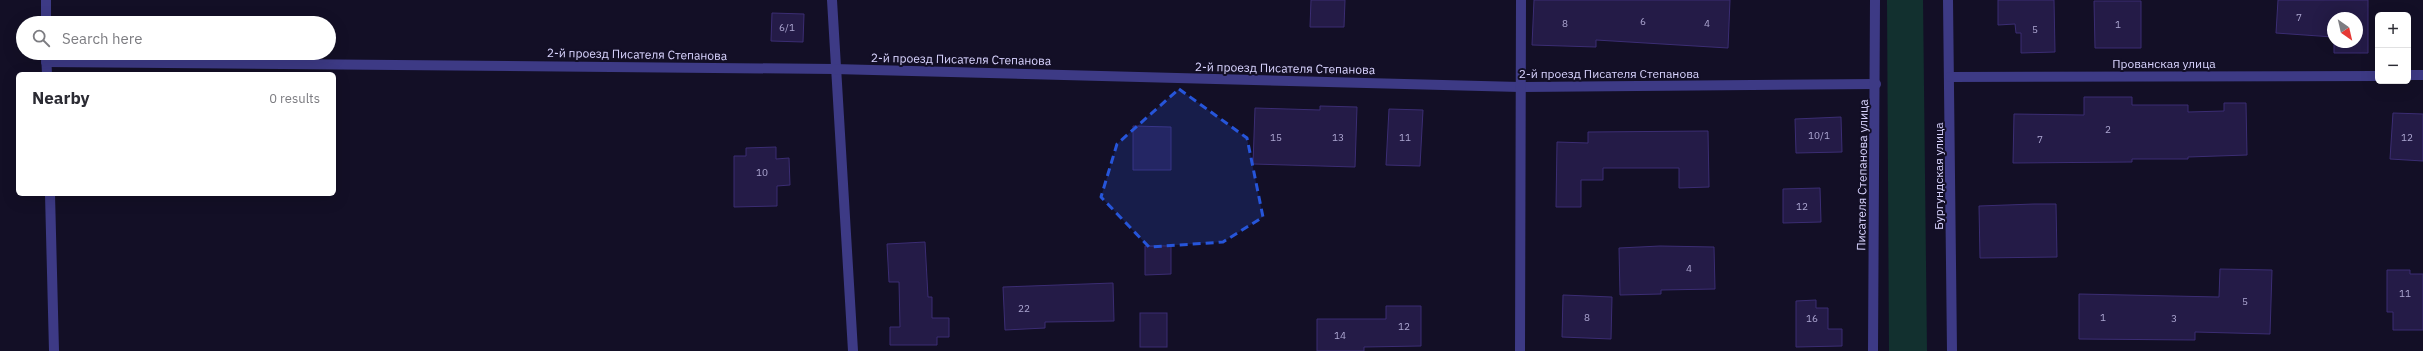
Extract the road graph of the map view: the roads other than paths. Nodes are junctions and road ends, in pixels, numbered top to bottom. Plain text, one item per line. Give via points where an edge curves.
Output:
1 (46, 0) edge
2 (832, 0) edge
3 (1520, 0) edge
4 (1875, 0) edge
5 (1948, 0) edge
6 (46, 16) edge
7 (46, 60) edge
8 (189, 60) edge
9 (834, 69) junction
10 (47, 72) edge
11 (2423, 75) edge
12 (2375, 76) edge
13 (2411, 76) edge
14 (1950, 77) junction
15 (1876, 84) junction
16 (1520, 86) junction
17 (50, 196) edge
18 (54, 351) edge
19 (853, 351) edge
20 (1520, 351) edge
21 (1873, 351) edge
22 (1952, 351) edge

1 - 6 street
2 - 9 street
3 - 16 street
4 - 15 street, Писателя Степанова улица
5 - 14 street, Бургундская улица
7 - 10 street
8 - 9 street, 2-й проезд Писателя Степанова
9 - 16 street, 2-й проезд Писателя Степанова
9 - 19 street
11 - 13 street
12 - 14 street, Прованская улица
14 - 22 street, Бургундская улица
15 - 16 street, 2-й проезд Писателя Степанова
15 - 21 street, Писателя Степанова улица
16 - 20 street
17 - 18 street

